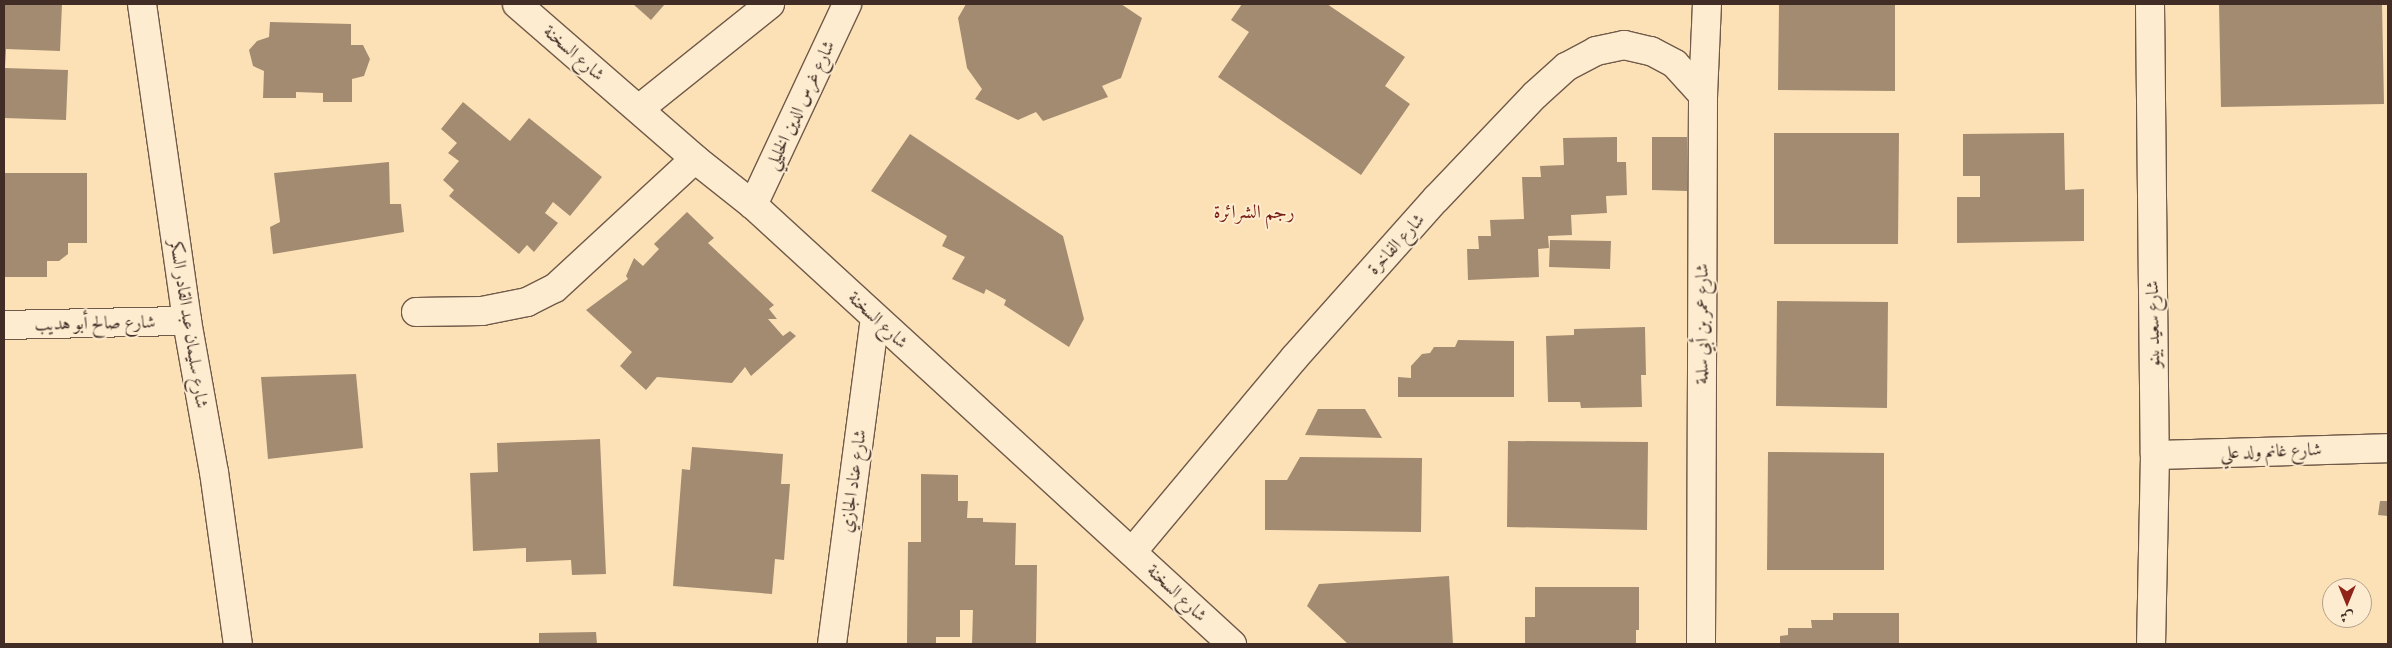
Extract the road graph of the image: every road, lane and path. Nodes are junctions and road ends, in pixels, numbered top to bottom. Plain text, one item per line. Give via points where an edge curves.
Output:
1 (142, 4) edge
2 (517, 4) edge
3 (770, 4) edge
4 (847, 4) edge
5 (1707, 4) edge
6 (2150, 4) edge
7 (1703, 95) junction
8 (639, 109) junction
9 (695, 158) junction
10 (753, 205) junction
11 (416, 312) dead end
12 (875, 318) junction
13 (187, 321) junction
14 (4, 325) edge
15 (2388, 448) edge
16 (2155, 455) junction
17 (1132, 552) junction
18 (238, 644) edge
19 (832, 644) edge
20 (1232, 644) edge
21 (1701, 644) edge
22 (2151, 644) edge

1 - 13 street, شارع سليمان عبد القادر السكر
2 - 8 street, شارع السخنة
3 - 8 street
4 - 10 street, شارع غرس الدين الخليلي
5 - 7 street, شارع عمر بن أبي سلمة
6 - 16 street, شارع سعيد بينو
7 - 17 street, شارع الفاخرة via 1675,64 1651,51 1624,45 1596,51 1566,67 1535,94 1430,206 1296,357
7 - 21 street, شارع عمر بن أبي سلمة
8 - 9 street, شارع السخنة
9 - 10 street, شارع السخنة
9 - 11 street via 555,288 527,302 482,311
10 - 12 street, شارع السخنة
12 - 17 street, شارع السخنة
12 - 19 street, شارع عناد الجازي
13 - 14 street, شارع صالح أبو هديب
13 - 18 street, شارع سليمان عبد القادر السكر via 214,472
15 - 16 street, شارع غانم ولد علي
16 - 22 street, شارع سعيد بينو
17 - 20 street, شارع السخنة

